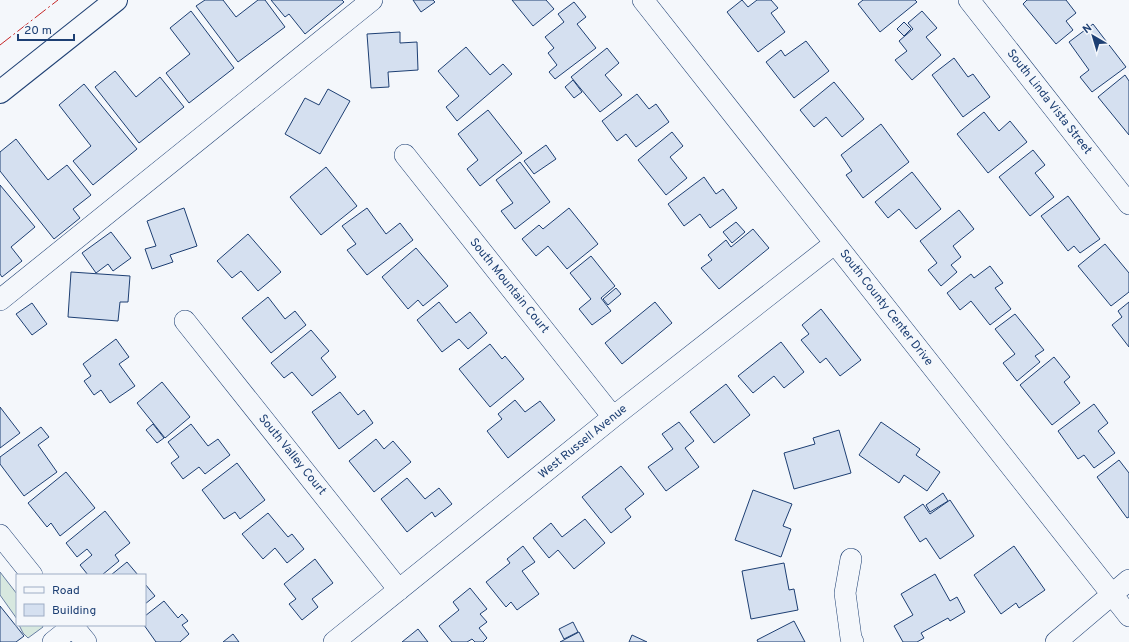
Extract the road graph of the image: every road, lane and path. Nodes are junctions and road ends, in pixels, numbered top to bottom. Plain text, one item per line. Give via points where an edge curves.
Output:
1 (116, 0) edge
2 (372, 0) edge
3 (643, 0) edge
4 (969, 0) edge
5 (0, 92) edge
6 (405, 156) dead end
7 (1129, 204) edge
8 (834, 244) junction
9 (0, 300) edge
10 (185, 321) dead end
11 (613, 417) junction
12 (0, 535) edge
13 (851, 559) dead end
14 (31, 574) edge
15 (1129, 580) edge
16 (399, 590) junction
17 (1112, 595) junction
18 (1129, 616) edge
19 (72, 626) edge
20 (74, 626) edge
21 (53, 642) edge
22 (86, 642) edge
23 (334, 642) edge
24 (853, 642) edge
25 (1056, 642) edge

1 - 5 main road
2 - 9 street
3 - 8 street, South County Center Drive
4 - 7 street, South Linda Vista Street
6 - 11 street, South Mountain Court
8 - 11 street, West Russell Avenue
8 - 17 street, South County Center Drive
10 - 16 street, South Valley Court
11 - 16 street, West Russell Avenue
12 - 14 street
13 - 24 street via 846,593
15 - 17 street
16 - 23 street, West Russell Avenue
17 - 18 street, South County Center Drive
17 - 25 street
19 - 21 street
20 - 22 street

